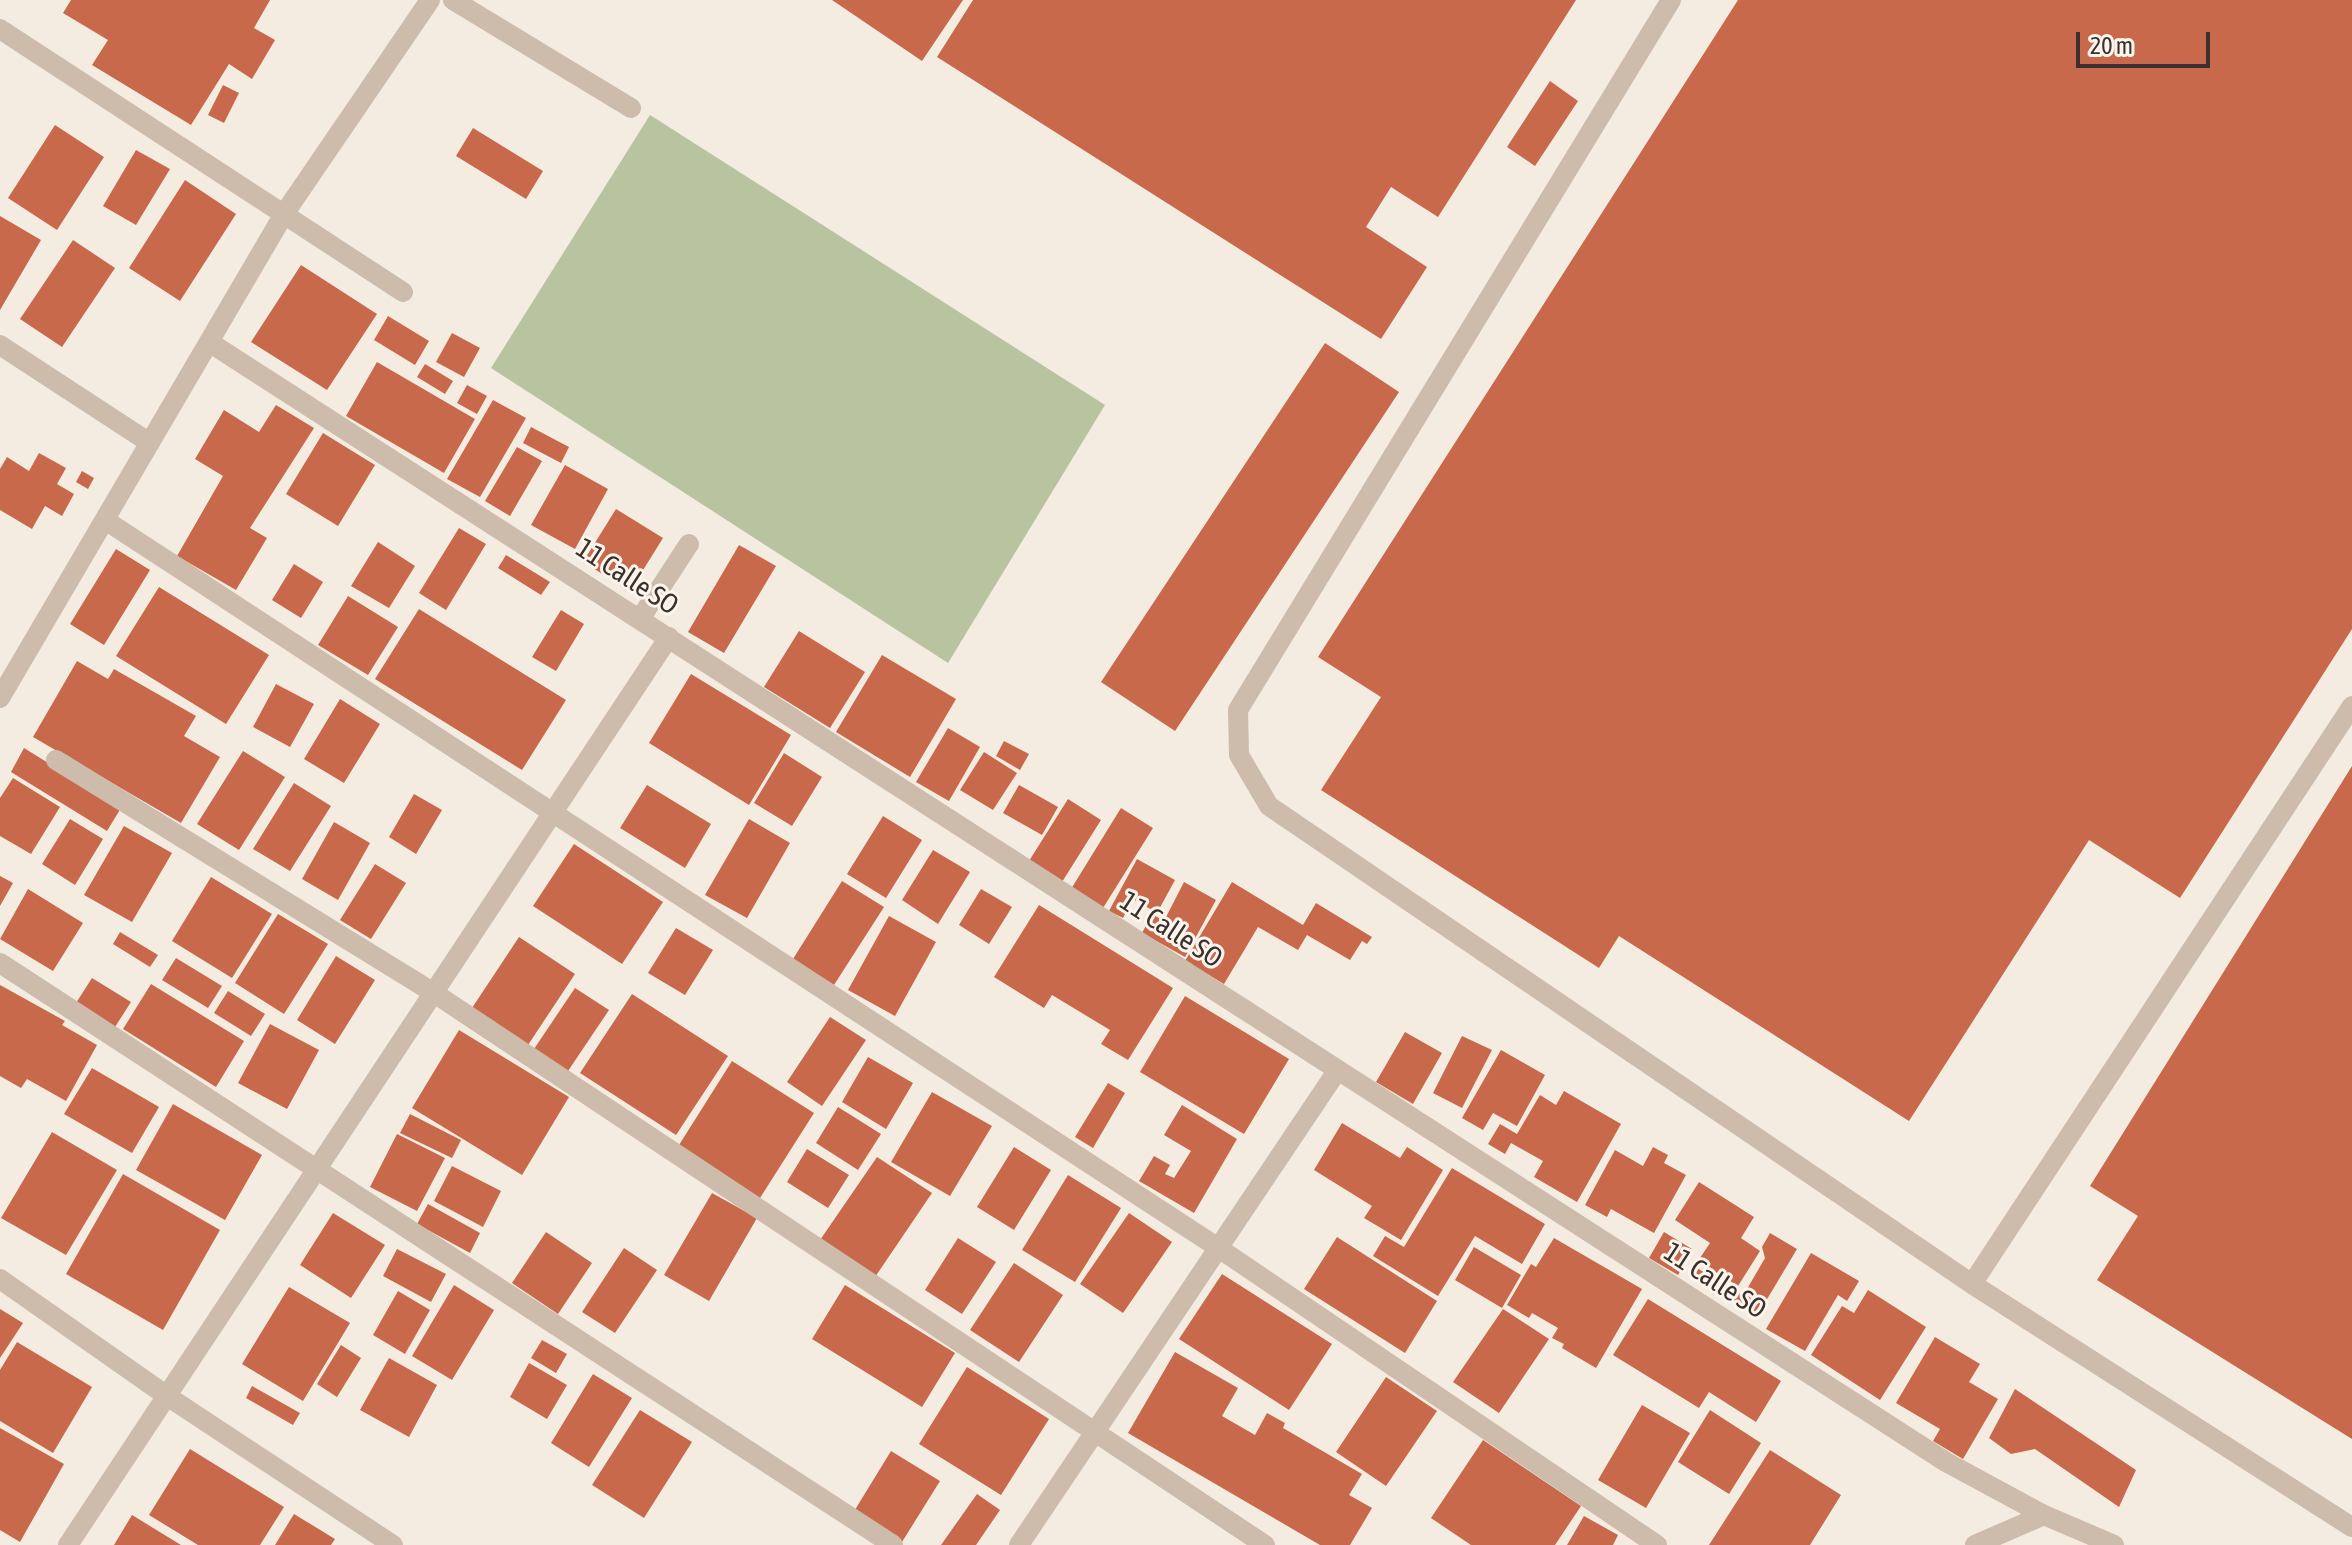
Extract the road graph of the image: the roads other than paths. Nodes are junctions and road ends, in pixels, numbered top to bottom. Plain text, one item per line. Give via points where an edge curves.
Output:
1 (430, 0) edge
2 (453, 0) edge
3 (1671, 0) edge
4 (0, 29) edge
5 (631, 108) dead end
6 (284, 214) junction
7 (403, 292) dead end
8 (209, 342) junction
9 (0, 345) edge
10 (150, 443) junction
11 (105, 520) junction
12 (689, 544) dead end
13 (640, 619) junction
14 (669, 637) junction
15 (3, 685) edge
16 (2352, 706) edge
17 (56, 760) dead end
18 (552, 815) junction
19 (0, 963) edge
20 (434, 993) junction
21 (1337, 1071) junction
22 (316, 1172) junction
23 (1217, 1247) junction
24 (0, 1279) edge
25 (1972, 1284) junction
26 (167, 1396) junction
27 (1095, 1431) junction
28 (2044, 1515) junction
29 (2352, 1527) edge
30 (68, 1545) edge
31 (393, 1545) edge
32 (893, 1545) edge
33 (1019, 1545) edge
34 (1265, 1545) edge
35 (1657, 1545) edge
36 (1975, 1545) edge
37 (2114, 1545) edge

1 - 6 street
2 - 5 street
3 - 25 street via 1238,710 1239,755 1269,806
4 - 6 street
6 - 7 street
6 - 8 street
8 - 10 street
8 - 13 street, 11 Calle SO
9 - 10 street
10 - 11 street
11 - 15 street
11 - 18 street
12 - 13 street
13 - 14 street, 11 Calle SO
14 - 18 street
14 - 21 street, 11 Calle SO
16 - 25 street
17 - 20 street
18 - 20 street
18 - 23 street
19 - 22 street
20 - 22 street
20 - 27 street
21 - 23 street
21 - 28 street, 11 Calle SO via 1946,1462
22 - 26 street
22 - 32 street
23 - 27 street
23 - 35 street
24 - 26 street
25 - 29 street
26 - 30 street
26 - 31 street
27 - 33 street
27 - 34 street
28 - 36 street
28 - 37 street, 11 Calle SO

